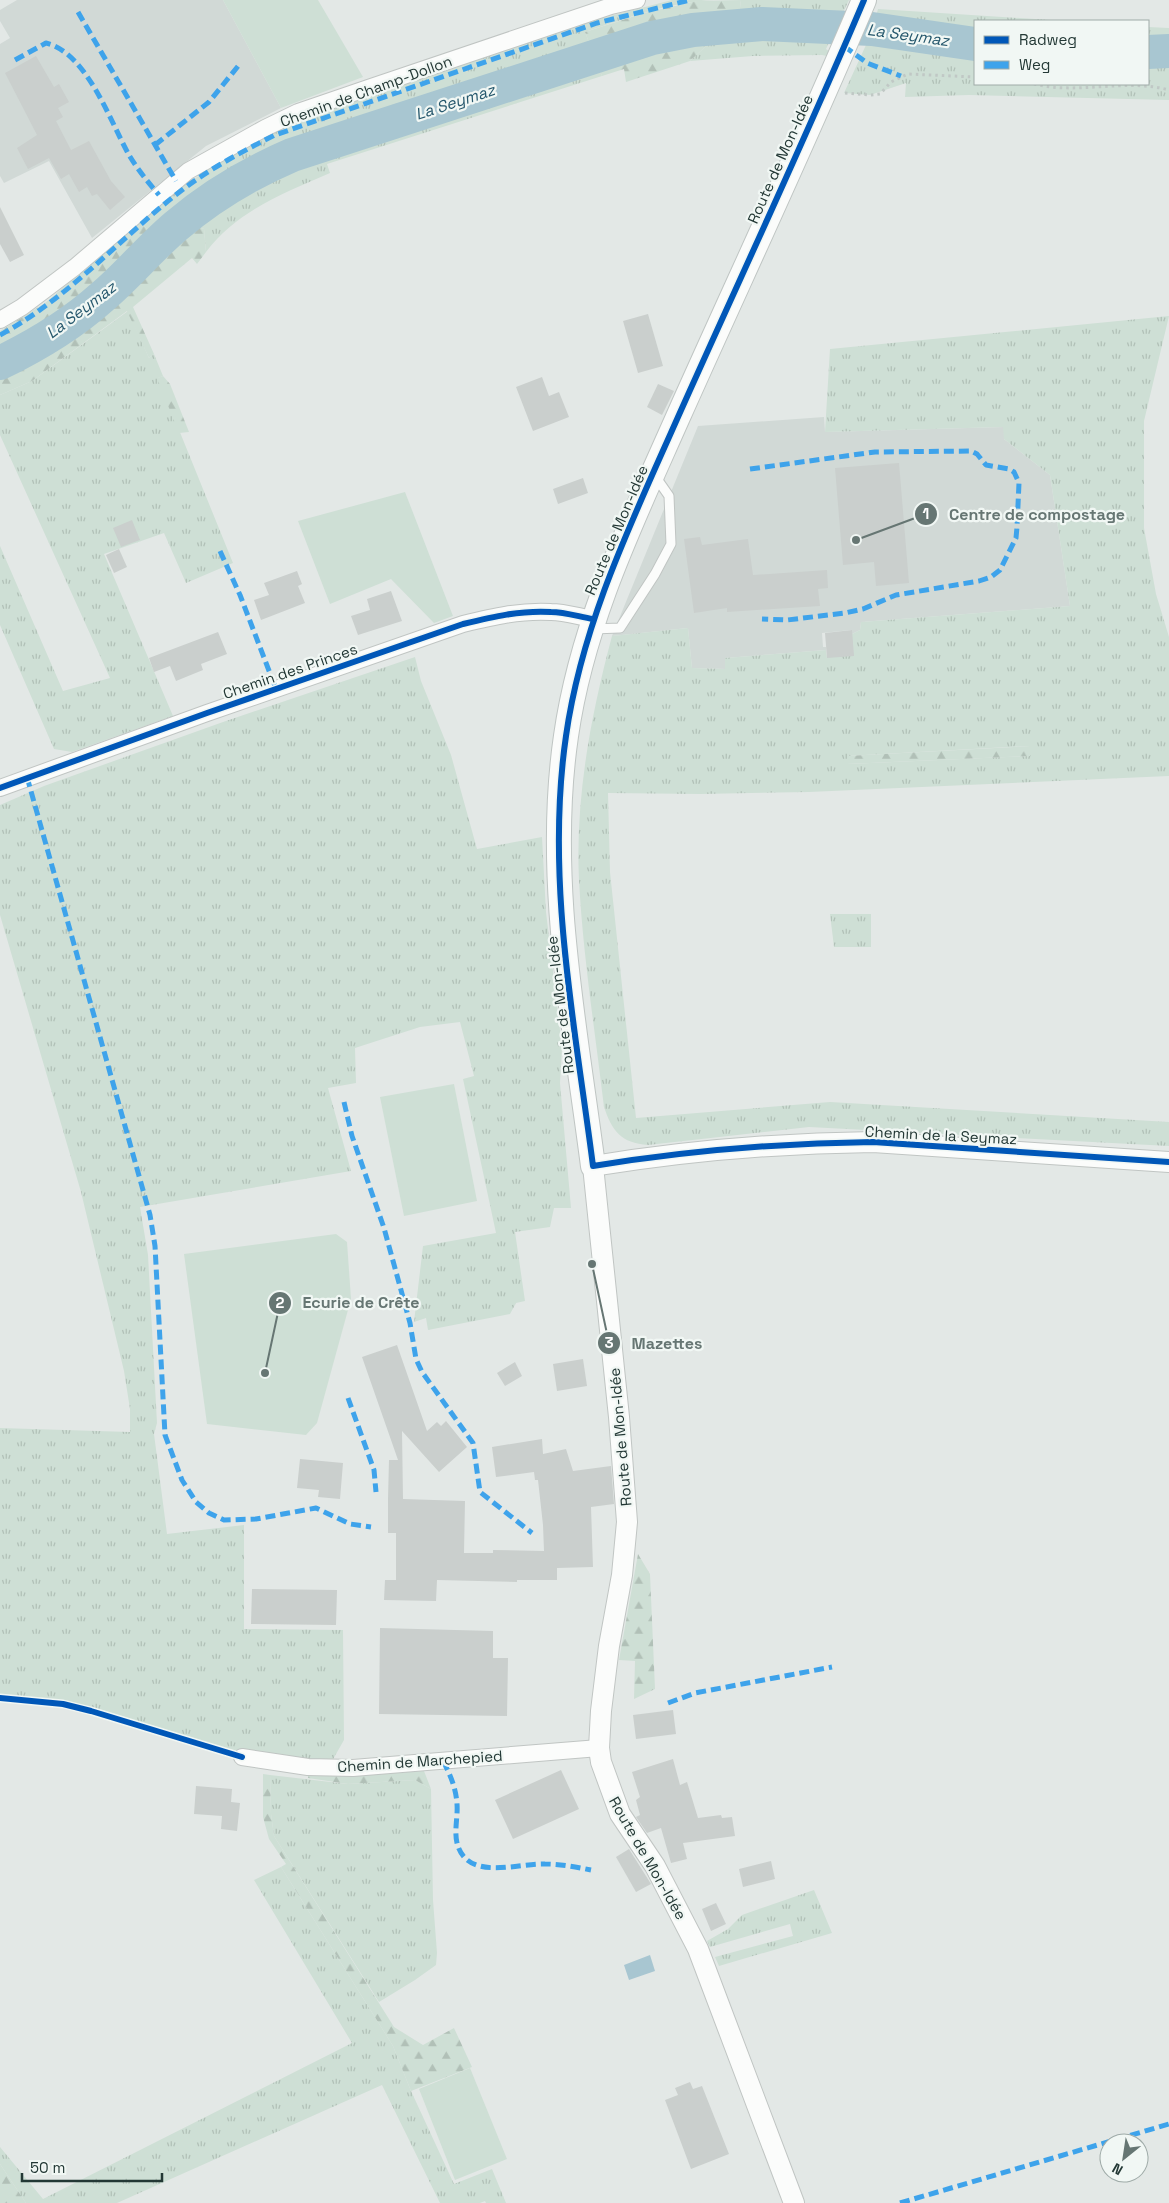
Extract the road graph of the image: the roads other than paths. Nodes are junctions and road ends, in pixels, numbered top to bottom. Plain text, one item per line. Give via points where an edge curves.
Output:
1 (638, 0) edge
2 (862, 6) edge
3 (0, 320) edge
4 (653, 474) junction
5 (592, 624) junction
6 (0, 788) edge
7 (1169, 1162) edge
8 (593, 1166) junction
9 (599, 1748) junction
10 (242, 1757) dead end
11 (794, 2203) edge

1 - 3 street, Chemin de Champ-Dollon via 371,86 298,112 265,128 188,171 75,267
2 - 4 main road, Route de Mon-Idée
4 - 5 main road, Route de Mon-Idée
4 - 5 lane via 669,496 671,544 620,628
5 - 6 street, Chemin des Princes via 553,612 500,615 463,624
5 - 8 main road, Route de Mon-Idée via 575,686 566,737 559,865 565,951
7 - 8 street, Chemin de la Seymaz via 853,1142 736,1148
8 - 9 street, Route de Mon-Idée via 627,1522 622,1575 609,1646
9 - 10 street, Chemin de Marchepied via 353,1768 300,1766
9 - 11 street, Route de Mon-Idée via 604,1774 620,1814 655,1866 698,1949

